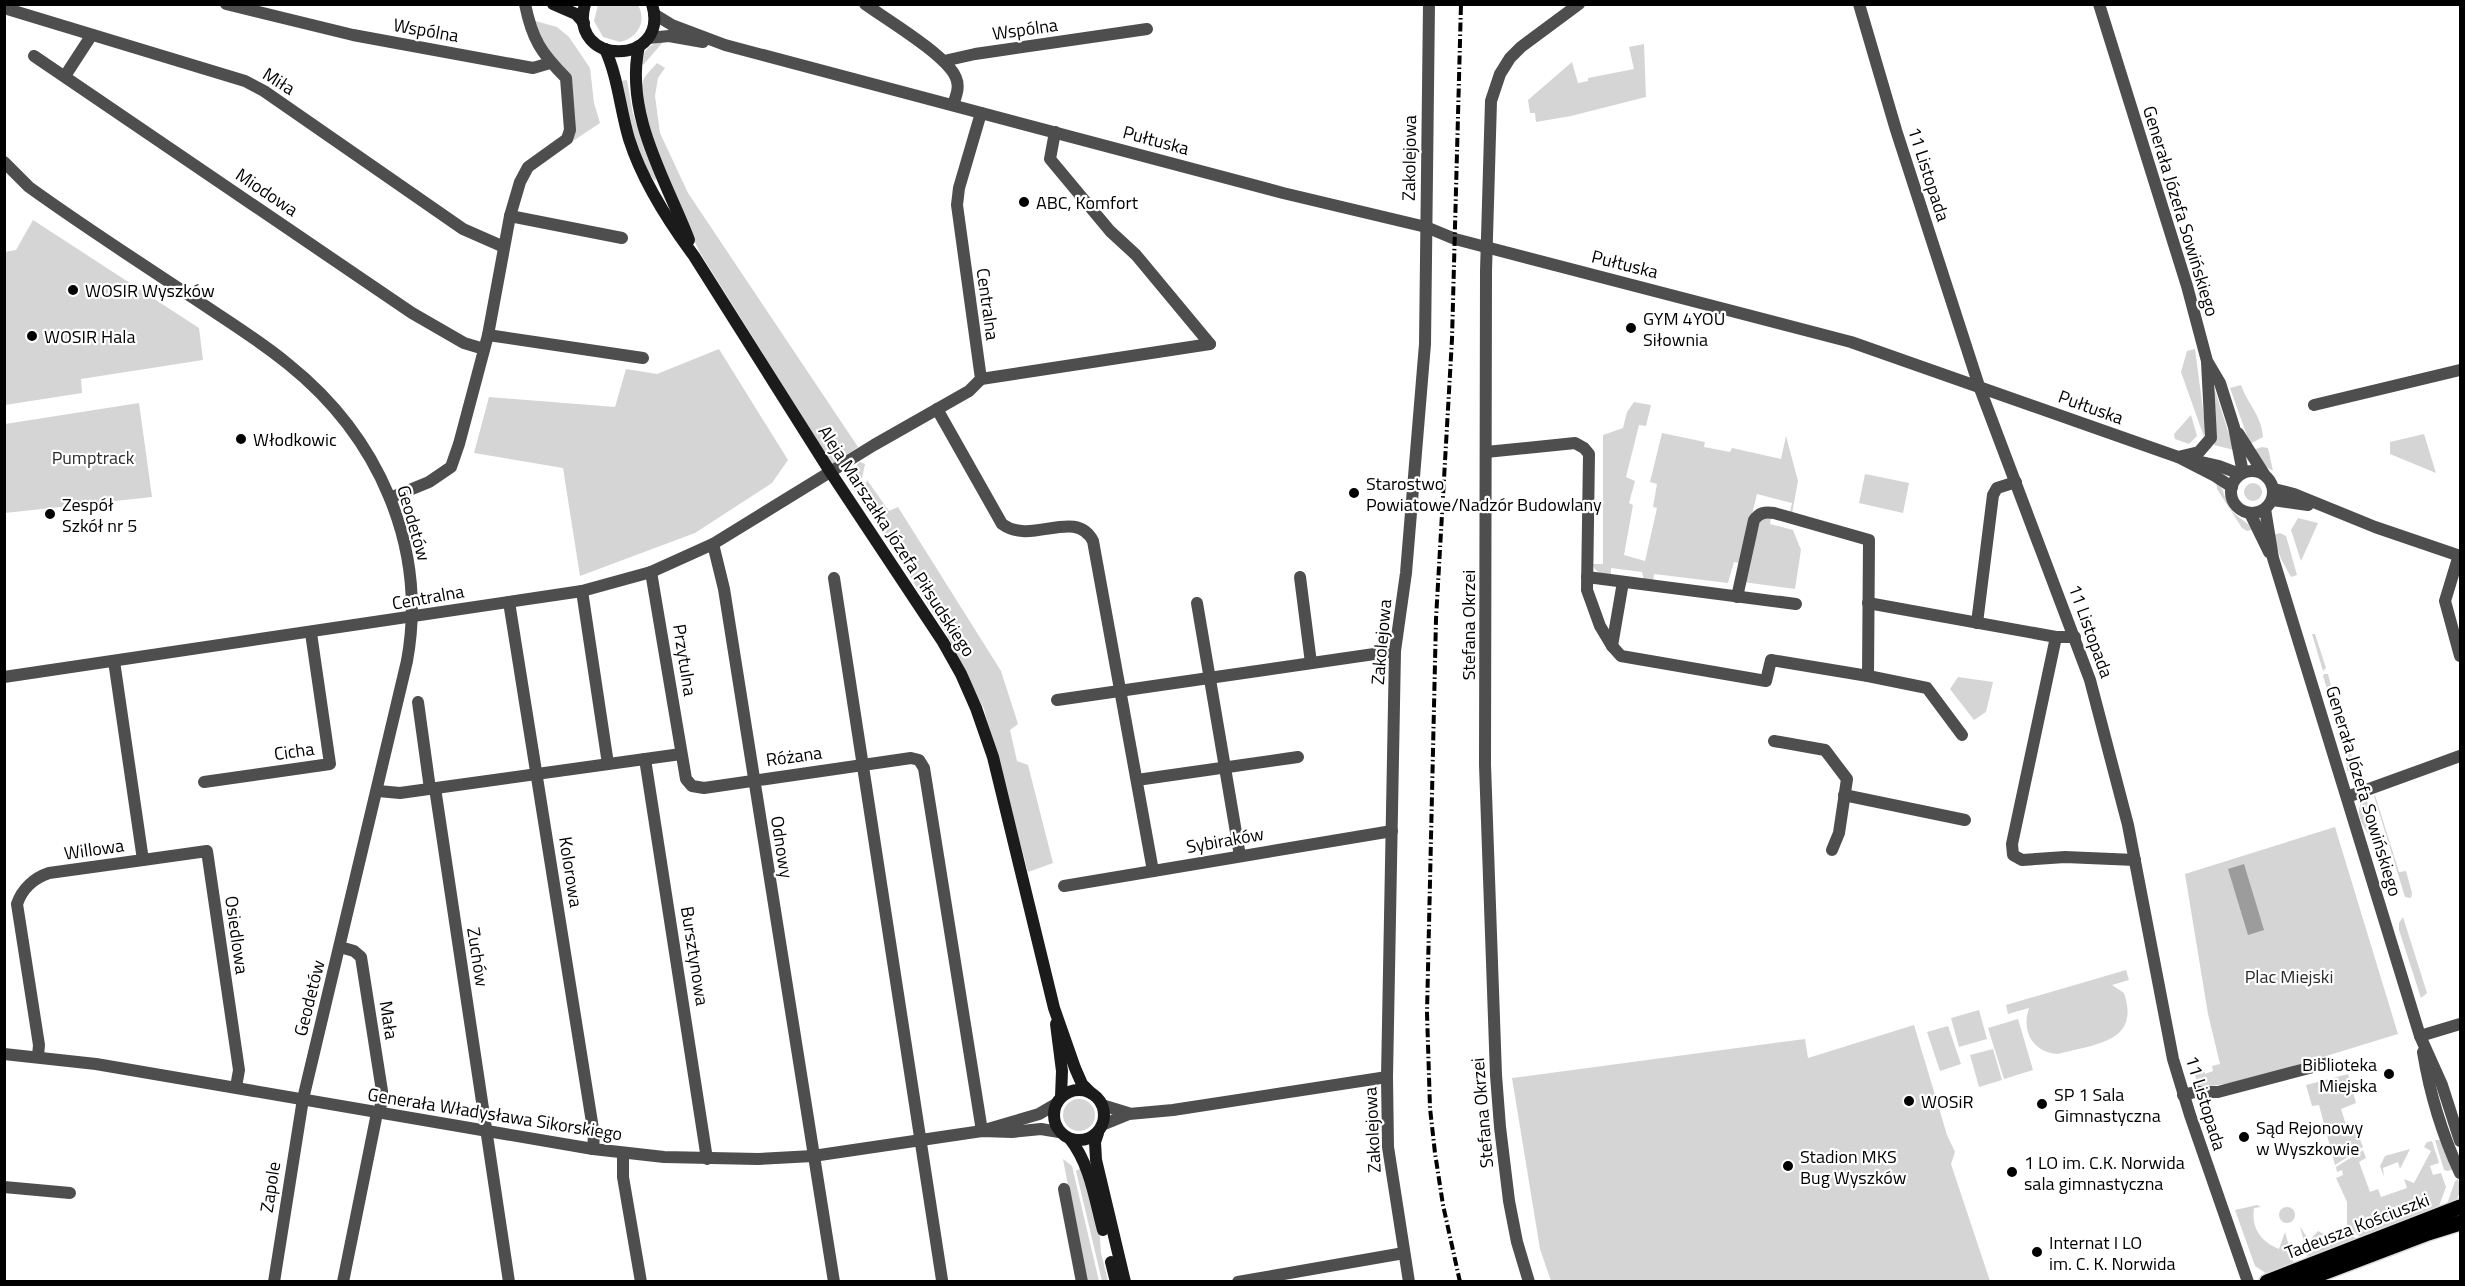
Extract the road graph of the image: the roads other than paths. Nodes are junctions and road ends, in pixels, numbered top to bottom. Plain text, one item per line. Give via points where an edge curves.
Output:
1 (226, 4) edge
2 (525, 4) edge
3 (553, 4) edge
4 (585, 4) edge
5 (865, 4) edge
6 (1429, 4) edge
7 (1579, 4) edge
8 (1859, 4) edge
9 (2098, 4) edge
10 (4, 8) edge
11 (653, 9) edge
12 (584, 23) junction
13 (1147, 29) dead end
14 (91, 36) junction
15 (643, 42) junction
16 (725, 45) junction
17 (604, 50) junction
18 (34, 56) dead end
19 (944, 61) junction
20 (550, 63) junction
21 (65, 76) junction
22 (953, 105) junction
23 (981, 113) junction
24 (1055, 132) junction
25 (4, 162) edge
26 (510, 216) junction
27 (1426, 227) junction
28 (622, 238) dead end
29 (1487, 247) junction
30 (504, 248) junction
31 (694, 256) junction
32 (488, 334) junction
33 (484, 348) junction
34 (643, 358) dead end
35 (2207, 361) junction
36 (2460, 370) edge
37 (981, 378) junction
38 (1979, 386) junction
39 (2314, 405) dead end
40 (937, 409) junction
41 (2234, 427) junction
42 (1486, 452) junction
43 (2178, 457) junction
44 (831, 473) junction
45 (2241, 474) junction
46 (2264, 474) junction
47 (2016, 482) junction
48 (2232, 487) junction
49 (390, 498) junction
50 (2270, 499) junction
51 (2250, 513) junction
52 (714, 544) junction
53 (2460, 556) edge
54 (2273, 558) junction
55 (651, 572) junction
56 (1300, 577) dead end
57 (1587, 577) junction
58 (834, 578) dead end
59 (1623, 582) junction
60 (582, 591) junction
61 (1737, 597) junction
62 (509, 602) junction
63 (1197, 603) dead end
64 (1868, 603) junction
65 (1796, 604) dead end
66 (412, 618) junction
67 (1977, 623) junction
68 (311, 633) junction
69 (2056, 637) junction
70 (2075, 637) junction
71 (1612, 646) junction
72 (1395, 651) junction
73 (2460, 656) edge
74 (114, 661) junction
75 (1311, 663) junction
76 (1210, 676) junction
77 (1868, 676) junction
78 (4, 677) edge
79 (1122, 690) junction
80 (1057, 700) dead end
81 (418, 702) dead end
82 (1962, 735) dead end
83 (1774, 741) dead end
84 (681, 754) junction
85 (2460, 756) edge
86 (1298, 757) dead end
87 (645, 759) junction
88 (608, 764) junction
89 (862, 764) junction
90 (1225, 767) junction
91 (537, 775) junction
92 (753, 780) junction
93 (1137, 780) junction
94 (204, 782) dead end
95 (432, 789) junction
96 (378, 791) junction
97 (1844, 795) junction
98 (2347, 797) junction
99 (1965, 820) dead end
100 (1392, 831) junction
101 (1832, 850) dead end
102 (1240, 856) junction
103 (143, 860) junction
104 (2135, 860) junction
105 (1153, 871) junction
106 (1064, 886) dead end
107 (340, 947) junction
108 (1054, 1008) junction
109 (2460, 1024) edge
110 (2420, 1036) junction
111 (4, 1053) edge
112 (38, 1056) junction
113 (2328, 1063) dead end
114 (1388, 1077) junction
115 (236, 1088) junction
116 (1091, 1093) junction
117 (2183, 1095) junction
118 (303, 1099) junction
119 (1058, 1101) junction
120 (1102, 1105) junction
121 (378, 1113) junction
122 (1130, 1114) junction
123 (1100, 1129) junction
124 (486, 1131) junction
125 (982, 1131) junction
126 (1065, 1135) junction
127 (921, 1141) junction
128 (2460, 1141) edge
129 (593, 1149) junction
130 (623, 1153) junction
131 (813, 1156) junction
132 (707, 1159) junction
133 (2460, 1173) edge
134 (4, 1187) edge
135 (1064, 1190) dead end
136 (70, 1193) dead end
137 (2460, 1206) edge
138 (2460, 1223) edge
139 (1404, 1253) junction
140 (1288, 1277) edge
141 (942, 1280) dead end
142 (274, 1281) edge
143 (343, 1281) edge
144 (509, 1281) edge
145 (640, 1281) edge
146 (834, 1281) edge
147 (1082, 1281) edge
148 (1116, 1281) edge
149 (1125, 1281) edge
150 (1238, 1281) edge
151 (1409, 1281) edge
152 (1529, 1281) edge
153 (2248, 1281) edge
154 (2267, 1281) edge
155 (2299, 1281) edge

1 - 20 street, Wspólna via 353,35 488,60 533,68
2 - 20 street via 529,27
3 - 12 main road via 576,14
4 - 12 main road
5 - 19 street
6 - 27 street, Zakolejowa
7 - 29 street, Stefana Okrzei via 1521,47 1500,74 1491,101
8 - 38 street, 11 Listopada
9 - 35 street, Generała Józefa Sowińskiego
10 - 14 street, Miła
11 - 15 main road via 653,26
11 - 16 street, Pułtuska via 672,25
12 - 17 main road via 589,36
13 - 19 street, Wspólna
14 - 21 street
14 - 30 street, Miła via 245,81 463,229
15 - 16 street, Pułtuska via 669,36
15 - 17 main road via 622,52
15 - 31 main road via 636,69 638,104
16 - 22 street, Pułtuska
17 - 31 main road via 641,171
18 - 21 street, Miodowa
19 - 22 street via 956,76 958,87
20 - 26 street via 566,78 570,130 567,139 528,167
21 - 33 street, Miodowa via 412,313 464,343
22 - 23 street, Pułtuska
23 - 24 street, Pułtuska
23 - 37 street, Centralna via 957,205
24 - 27 street, Pułtuska
24 - 37 street via 1050,159 1210,344
25 - 49 street, Geodetów via 42,197 288,364 350,426 376,464
26 - 28 street
26 - 30 street
27 - 29 street, Pułtuska
27 - 72 street, Zakolejowa via 1425,344 1406,573
29 - 38 street, Pułtuska via 1851,342
29 - 42 street, Stefana Okrzei
30 - 32 street
31 - 44 main road, Aleja Marszałka Józefa Piłsudskiego
32 - 33 street
32 - 34 street
33 - 49 street via 451,467 429,482
35 - 41 street, Generała Józefa Sowińskiego via 2220,383
35 - 43 street via 2211,438 2199,452
36 - 39 street
37 - 40 street via 969,391
38 - 43 street, Pułtuska
38 - 47 street, 11 Listopada
40 - 44 street, Centralna
40 - 79 street via 1002,524 1023,533 1071,525 1090,535
41 - 45 street, Generała Józefa Sowińskiego
41 - 46 street, Generała Józefa Sowińskiego
42 - 57 street via 1575,443 1589,454
42 - 152 street, Stefana Okrzei via 1485,765 1496,1075 1509,1201
43 - 45 street, Pułtuska
43 - 48 street, Pułtuska
44 - 52 street, Centralna
44 - 108 main road, Aleja Marszałka Józefa Piłsudskiego via 943,642 976,708 993,758
45 - 46 street
45 - 48 street
46 - 50 street
47 - 67 street via 1997,488 1993,495
47 - 70 street, 11 Listopada
48 - 51 street via 2235,504
49 - 66 street, Geodetów via 409,565
50 - 51 street
50 - 53 street via 2324,507
50 - 54 street, Generała Józefa Sowińskiego
51 - 54 street, Generała Józefa Sowińskiego
52 - 55 street, Centralna
52 - 92 street, Odnowy
53 - 73 street via 2445,601
54 - 98 street, Generała Józefa Sowińskiego
55 - 60 street, Centralna
55 - 84 street, Przytulna
56 - 75 street
57 - 59 street
57 - 71 street via 1587,590 1600,626
58 - 89 street
59 - 61 street
59 - 71 street
60 - 62 street, Centralna
60 - 88 street
61 - 64 street via 1754,520 1765,512 1869,540
61 - 65 street
62 - 66 street, Centralna
62 - 91 street, Kolorowa
63 - 76 street
64 - 67 street
64 - 77 street
66 - 68 street, Centralna
66 - 96 street, Geodetów via 407,662
67 - 69 street
68 - 74 street, Centralna
68 - 94 street, Cicha via 330,764
69 - 70 street
69 - 104 street via 2012,844 2013,855 2022,860
70 - 104 street, 11 Listopada via 2103,726
71 - 77 street via 1621,656 1766,681 1771,660
72 - 75 street
72 - 100 street, Zakolejowa
74 - 78 street, Centralna
74 - 103 street, Willowa
75 - 76 street
76 - 79 street
76 - 90 street
77 - 82 street via 1927,688
79 - 80 street
79 - 93 street
81 - 95 street, Zuchów
83 - 97 street via 1825,750 1846,779
84 - 87 street
84 - 92 street, Różana via 686,779 692,786 704,788
85 - 98 street
86 - 90 street
87 - 88 street
87 - 132 street, Bursztynowa
88 - 91 street
89 - 92 street, Różana
89 - 125 street, Różana via 911,758 919,760 924,768
89 - 127 street
90 - 93 street
90 - 102 street
91 - 95 street
91 - 129 street, Kolorowa via 594,1135
92 - 131 street, Odnowy
93 - 105 street
95 - 96 street via 392,794
95 - 124 street, Zuchów
96 - 107 street, Geodetów
97 - 99 street
97 - 101 street via 1839,834
98 - 110 street, Generała Józefa Sowińskiego
100 - 102 street, Sybiraków
100 - 114 street, Zakolejowa
102 - 105 street, Sybiraków
103 - 112 street, Willowa via 41,875 21,892 17,904
103 - 115 street, Osiedlowa via 207,851 238,1070
104 - 117 street, 11 Listopada via 2162,1009
105 - 106 street, Sybiraków
107 - 118 street, Geodetów
107 - 121 street, Mała via 361,957 382,1091
108 - 116 main road, Aleja Marszałka Józefa Piłsudskiego via 1075,1068
108 - 119 main road, Aleja Marszałka Józefa Piłsudskiego via 1062,1071
109 - 110 street
110 - 128 street, Generała Józefa Sowińskiego via 2442,1085
110 - 133 street, Generała Józefa Sowińskiego via 2429,1089
111 - 112 street, Generała Władysława Sikorskiego
112 - 115 street, Generała Władysława Sikorskiego
113 - 117 street via 2218,1092
114 - 122 street
114 - 139 street, Zakolejowa via 1388,1147
115 - 118 street, Generała Władysława Sikorskiego
116 - 119 main road via 1075,1090
116 - 120 main road
117 - 153 street, 11 Listopada
118 - 121 street, Generała Władysława Sikorskiego
118 - 142 street, Zapole
119 - 125 street, Generała Władysława Sikorskiego via 1039,1114
119 - 126 main road via 1053,1118
120 - 122 street
120 - 123 main road via 1104,1118
121 - 124 street, Generała Władysława Sikorskiego
121 - 143 street
122 - 123 street
123 - 126 main road via 1085,1140
123 - 149 main road via 1095,1142 1096,1160
124 - 129 street, Generała Władysława Sikorskiego
124 - 144 street, Zuchów
125 - 126 street, Generała Władysława Sikorskiego via 1041,1129
125 - 127 street, Generała Władysława Sikorskiego
126 - 148 main road via 1084,1163
127 - 131 street, Generała Władysława Sikorskiego
127 - 141 street
129 - 130 street, Generała Władysława Sikorskiego
130 - 132 street, Generała Władysława Sikorskiego
130 - 145 street via 623,1177
131 - 132 street, Generała Władysława Sikorskiego
131 - 146 street, Odnowy
134 - 136 street
135 - 147 street
137 - 154 main road, Tadeusza Kościuszki
138 - 155 main road, Tadeusza Kościuszki
139 - 140 street
139 - 151 street, Zakolejowa
140 - 150 street

